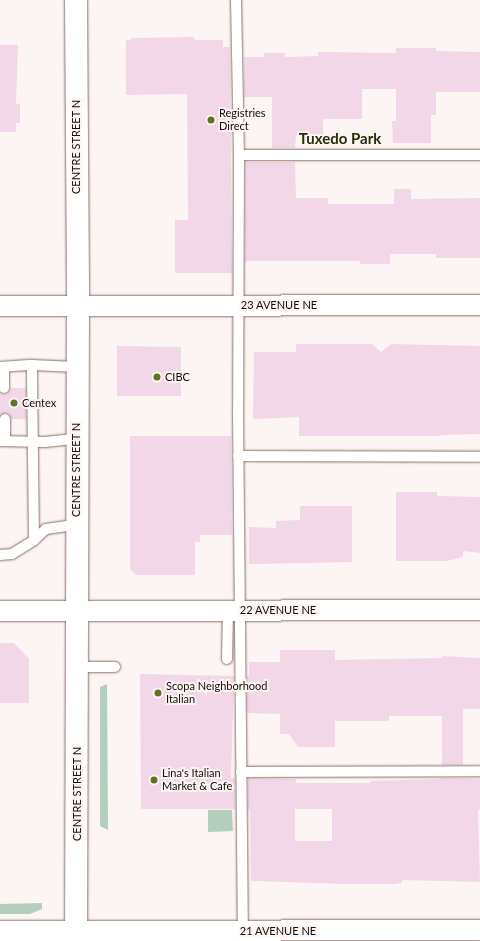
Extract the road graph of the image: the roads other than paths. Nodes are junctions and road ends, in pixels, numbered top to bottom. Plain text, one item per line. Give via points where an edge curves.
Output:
1 (76, 0) edge
2 (236, 0) edge
3 (480, 154) edge
4 (239, 155) junction
5 (238, 305) junction
6 (480, 305) edge
7 (0, 306) edge
8 (78, 306) junction
9 (32, 365) junction
10 (2, 367) edge
11 (76, 367) junction
12 (4, 388) dead end
13 (5, 419) dead end
14 (76, 439) junction
15 (3, 441) edge
16 (33, 441) junction
17 (238, 456) junction
18 (480, 457) edge
19 (76, 525) junction
20 (34, 540) junction
21 (0, 555) edge
22 (76, 610) junction
23 (234, 610) junction
24 (480, 610) edge
25 (0, 611) edge
26 (227, 659) dead end
27 (76, 666) junction
28 (115, 667) dead end
29 (480, 771) edge
30 (241, 772) junction
31 (480, 930) edge
32 (0, 931) edge
33 (76, 936) edge
34 (243, 936) edge

1 - 8 main road, CENTRE STREET N
2 - 4 lane
3 - 4 lane
4 - 5 lane
5 - 6 street, 23 AVENUE NE
5 - 8 street, 23 AVENUE NE
5 - 17 lane
7 - 8 street, 23 AVENUE NE
8 - 11 main road, CENTRE STREET N
9 - 10 lane
9 - 11 lane
9 - 16 lane
10 - 12 lane
11 - 14 main road, CENTRE STREET N
13 - 15 lane
14 - 16 lane
14 - 19 main road, CENTRE STREET N
15 - 16 lane
16 - 20 lane
17 - 18 lane
17 - 23 lane
19 - 20 lane via 46,529
19 - 22 main road, CENTRE STREET N
20 - 21 lane via 12,554
22 - 23 street, 22 AVENUE NE
22 - 25 street, 22 AVENUE NE
22 - 27 main road, CENTRE STREET N
23 - 24 street, 22 AVENUE NE
23 - 26 lane
23 - 30 lane
27 - 28 lane
27 - 33 main road, CENTRE STREET N
29 - 30 lane
30 - 34 lane
31 - 34 street, 21 AVENUE NE
32 - 33 street, 21 AVENUE NE
33 - 34 street, 21 AVENUE NE

